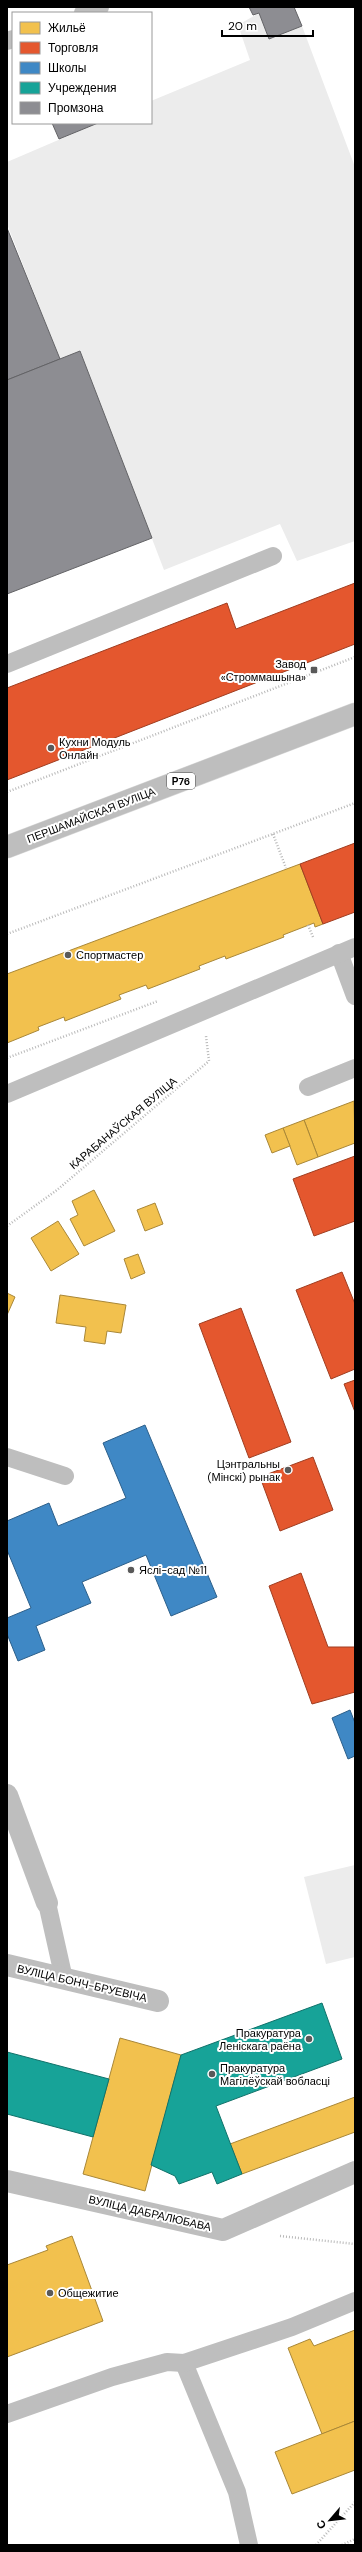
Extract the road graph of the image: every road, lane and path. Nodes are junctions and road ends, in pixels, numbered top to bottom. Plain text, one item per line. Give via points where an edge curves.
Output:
1 (100, 7) edge
2 (86, 12) edge
3 (273, 556) dead end
4 (355, 657) edge
5 (7, 664) edge
6 (355, 714) edge
7 (7, 792) edge
8 (355, 803) edge
9 (273, 834) junction
10 (7, 847) edge
11 (286, 868) dead end
12 (308, 925) dead end
13 (7, 934) edge
14 (314, 942) dead end
15 (347, 950) edge
16 (355, 996) edge
17 (203, 1012) junction
18 (355, 1068) edge
19 (308, 1086) dead end
20 (7, 1094) edge
21 (7, 1226) edge
22 (7, 1457) edge
23 (65, 1476) dead end
24 (7, 1794) edge
25 (47, 1903) joint
26 (7, 1965) edge
27 (64, 1979) junction
28 (158, 2001) dead end
29 (355, 2172) edge
30 (7, 2181) edge
31 (278, 2236) dead end
32 (355, 2244) edge
33 (355, 2301) edge
34 (184, 2362) junction
35 (7, 2414) edge
36 (355, 2502) edge
37 (355, 2539) edge
38 (249, 2545) edge
39 (316, 2545) edge
40 (342, 2545) edge

1 - 2 lane
3 - 5 lane
4 - 7 path
6 - 10 street, ПЕРШАМАЙСКАЯ ВУЛІЦА / Р76
8 - 9 path
9 - 11 path
9 - 13 path
12 - 14 path
15 - 16 lane
15 - 17 lane
17 - 20 lane
17 - 21 path, КАРАБАНАЎСКАЯ ВУЛІЦА via 209,1060 57,1190
18 - 19 lane
22 - 23 lane
24 - 25 street
25 - 27 lane
26 - 27 street, ВУЛІЦА БОНЧ-БРУЕВІЧА
27 - 28 street, ВУЛІЦА БОНЧ-БРУЕВІЧА
29 - 30 street, ВУЛІЦА ДАБРАЛЮБАВА via 223,2230
31 - 32 path
33 - 34 lane via 292,2327
34 - 35 lane via 167,2362 112,2377
34 - 38 lane via 237,2492
36 - 39 path
37 - 40 path

